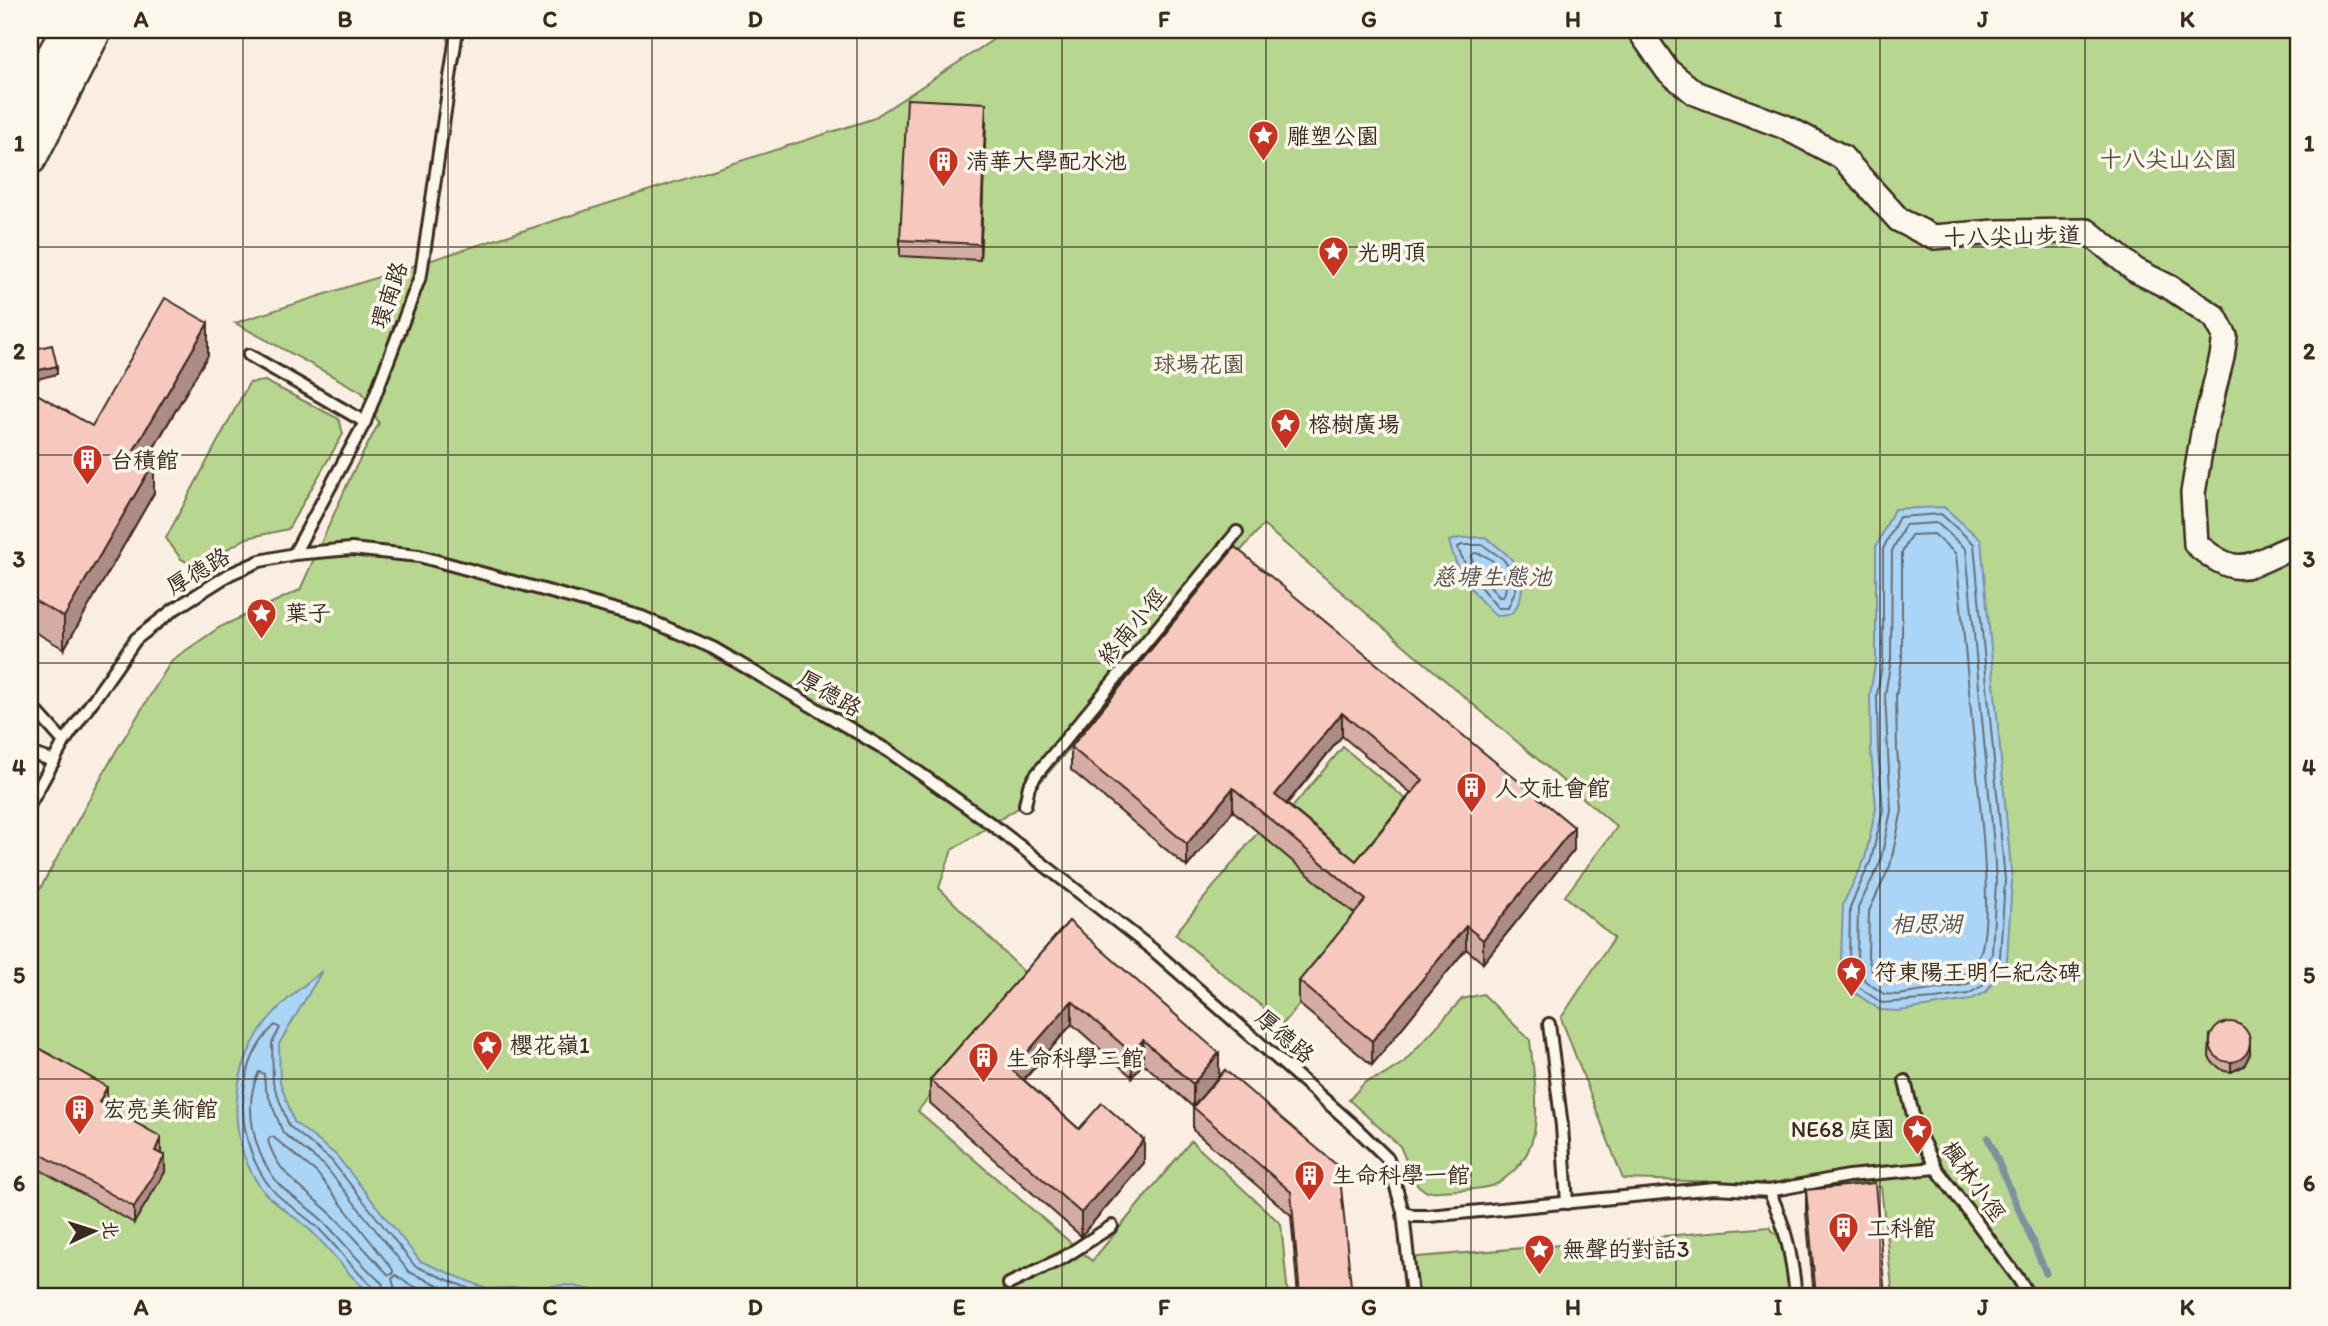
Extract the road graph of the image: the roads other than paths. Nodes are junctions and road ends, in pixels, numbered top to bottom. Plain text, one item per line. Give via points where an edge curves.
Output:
1 (68, 30) edge
2 (95, 30) edge
3 (457, 30) edge
4 (1639, 30) edge
5 (30, 97) edge
6 (30, 158) edge
7 (249, 355) dead end
8 (365, 422) junction
9 (1237, 532) dead end
10 (2298, 545) edge
11 (294, 554) junction
12 (30, 708) edge
13 (64, 742) junction
14 (30, 753) edge
15 (54, 761) junction
16 (30, 804) edge
17 (1024, 805) dead end
18 (1549, 1024) dead end
19 (1905, 1081) dead end
20 (1936, 1168) junction
21 (1769, 1191) junction
22 (1567, 1203) junction
23 (1403, 1212) junction
24 (1112, 1226) dead end
25 (1009, 1284) dead end
26 (1412, 1296) edge
27 (1796, 1296) edge
28 (2029, 1296) edge

1 - 5 street
2 - 6 street
3 - 8 lane, 環南路 via 421,274
4 - 10 street, 十八尖山步道 via 1667,70 1695,93 1785,127 1842,157 1899,220 1933,237 2087,230 2135,270 2215,317 2225,336 2193,493 2196,544 2213,559 2234,567 2260,564
7 - 8 lane
8 - 11 lane, 環南路
9 - 17 lane, 終南小徑 via 1059,747 1029,786
11 - 13 lane, 厚德路 via 230,574 136,639
11 - 23 lane, 厚德路 via 351,549 419,556 642,617 713,648 890,752 1152,949 1352,1124 1388,1159
12 - 13 lane
13 - 15 lane, 厚德路
14 - 15 lane
15 - 16 lane, 厚德路
18 - 22 lane
19 - 20 lane, 楓林小徑 via 1916,1128
20 - 21 lane via 1848,1176
20 - 28 lane, 楓林小徑
21 - 22 lane via 1716,1188
21 - 27 lane via 1791,1250
22 - 23 lane via 1429,1216
23 - 26 lane, 厚德路
24 - 25 lane via 1063,1258

